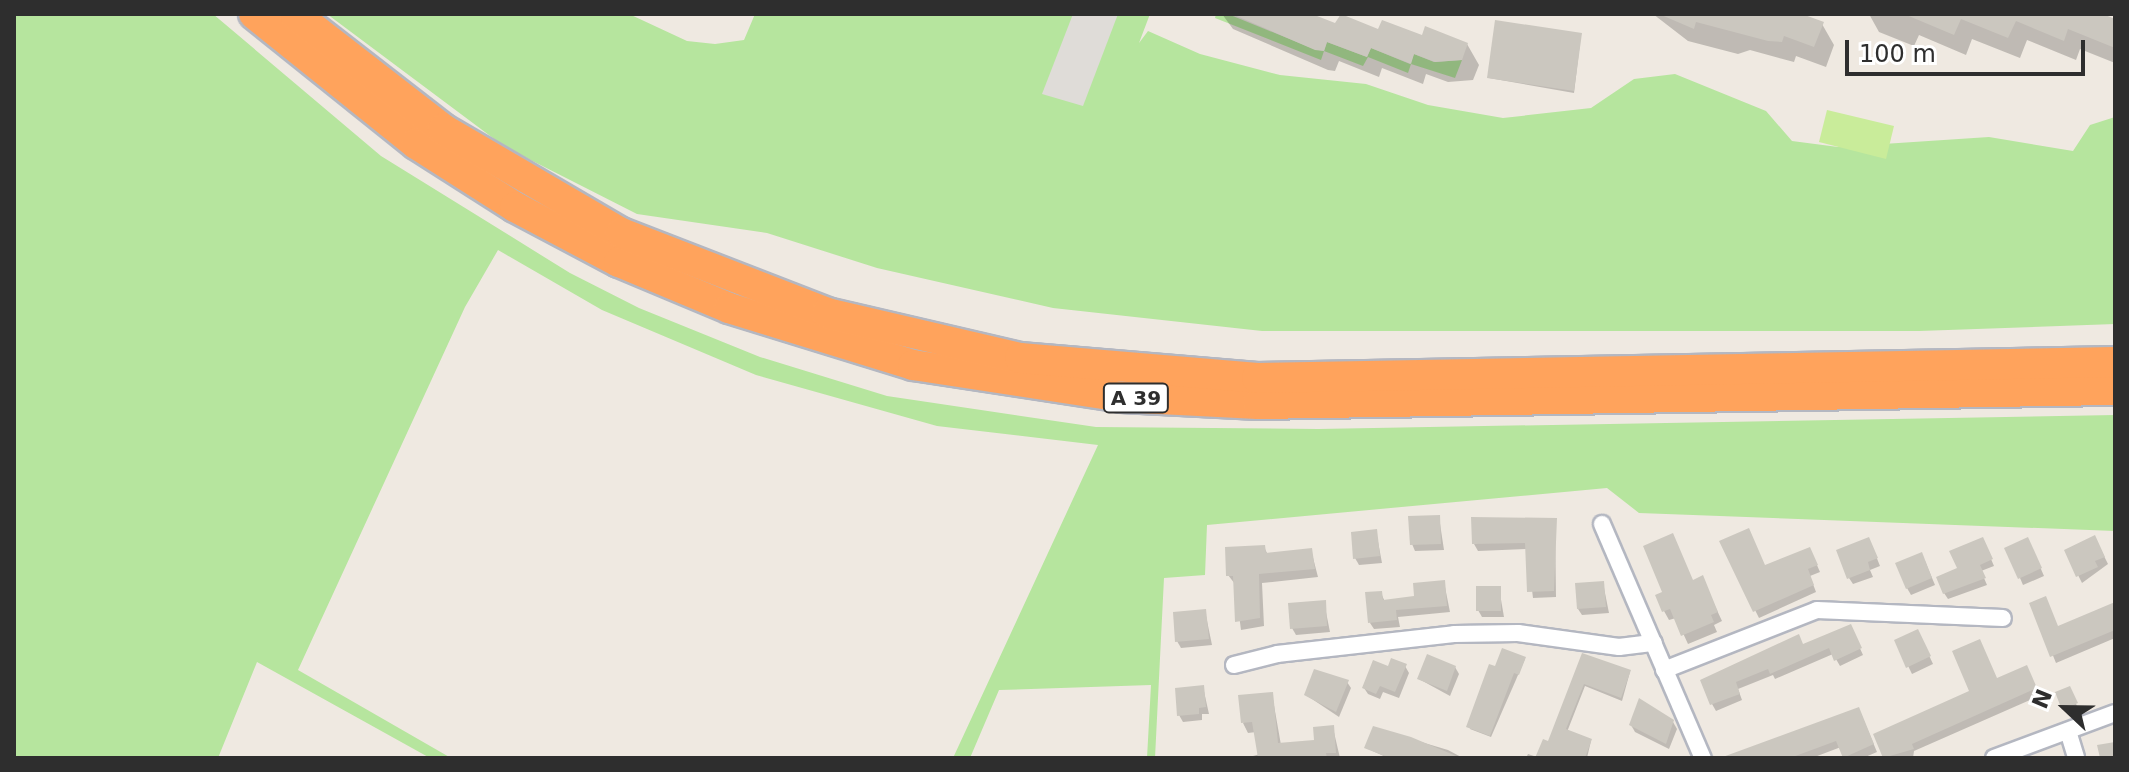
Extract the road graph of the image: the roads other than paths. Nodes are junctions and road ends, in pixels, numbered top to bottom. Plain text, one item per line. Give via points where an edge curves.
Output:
1 (254, 14) edge
2 (295, 14) edge
3 (2115, 362) edge
4 (2115, 390) edge
5 (1602, 524) dead end
6 (2003, 618) dead end
7 (1654, 643) junction
8 (1234, 665) dead end
9 (1664, 670) junction
10 (2115, 713) edge
11 (2068, 731) junction
12 (1703, 758) edge
13 (1994, 758) edge
14 (2076, 758) edge

1 - 4 highway, A 39 via 416,144 515,207 619,262 729,308 913,365 1121,397 1258,404
2 - 3 highway, A 39 via 443,129 621,233 736,282 827,313 1020,358 1257,378
5 - 7 street
6 - 9 street via 1817,610
7 - 8 street via 1619,647 1518,633 1454,634 1277,654
7 - 9 street
9 - 12 street
10 - 11 street
11 - 13 street
11 - 14 street

